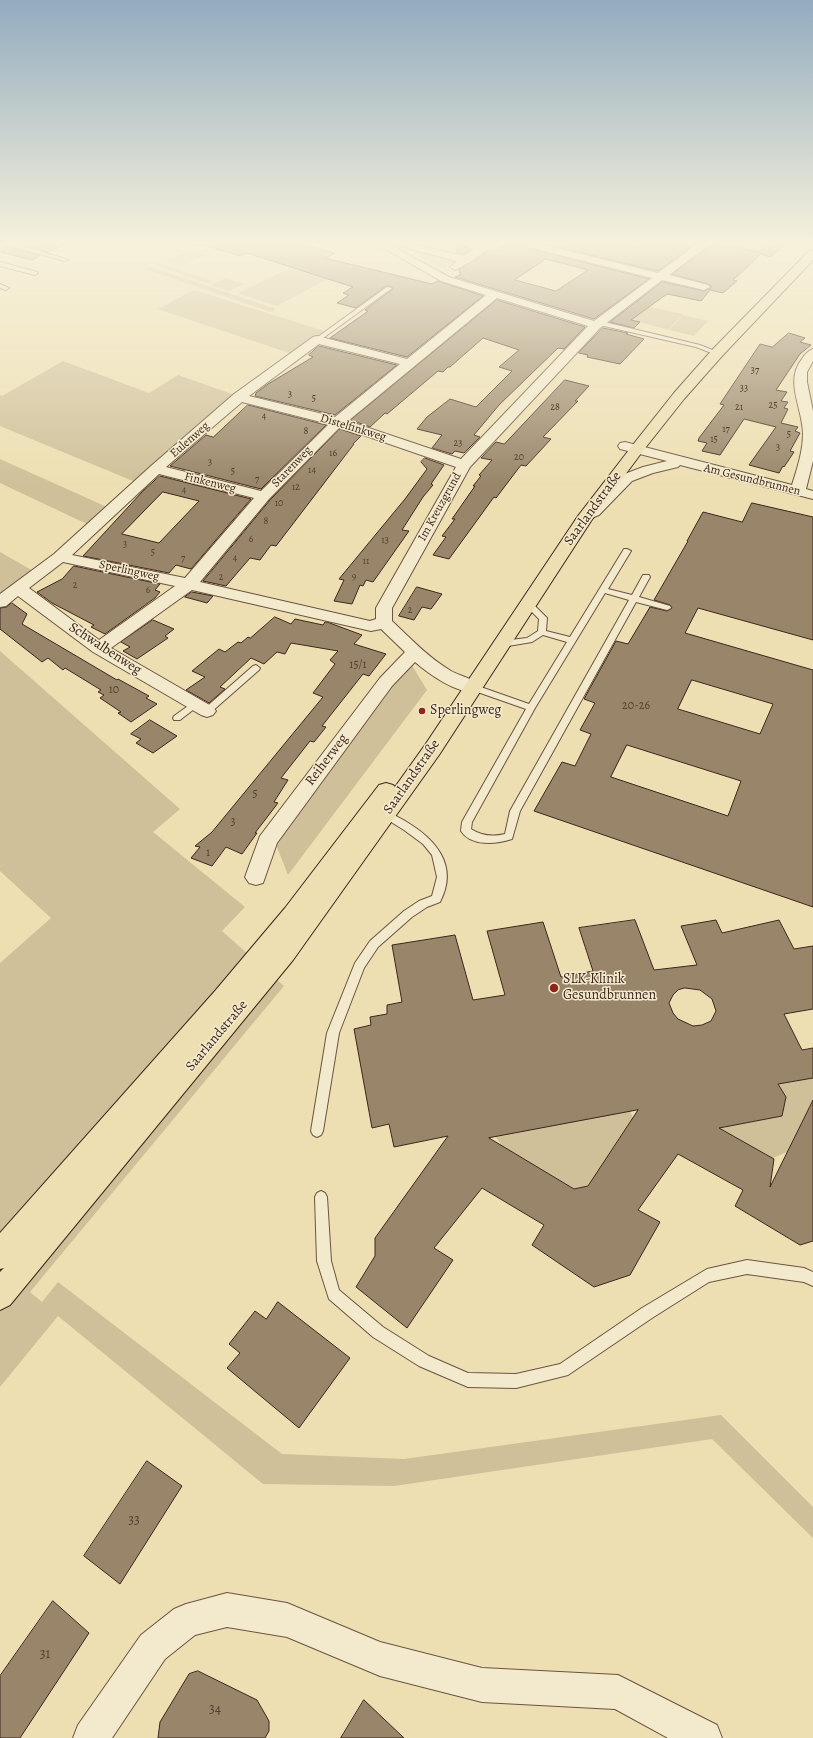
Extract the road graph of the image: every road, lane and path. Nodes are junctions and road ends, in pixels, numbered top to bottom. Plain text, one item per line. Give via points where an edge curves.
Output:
1 (340, 323) edge
2 (459, 323) edge
3 (590, 323) edge
4 (598, 323) edge
5 (735, 323) edge
6 (741, 323) edge
7 (596, 325) junction
8 (317, 340) junction
9 (712, 352) junction
10 (813, 353) edge
11 (409, 363) junction
12 (239, 397) junction
13 (338, 422) junction
14 (631, 450) junction
15 (673, 464) junction
16 (691, 464) junction
17 (464, 465) junction
18 (156, 469) junction
19 (798, 491) junction
20 (813, 495) edge
21 (264, 496) junction
22 (584, 519) junction
23 (627, 551) dead end
24 (60, 557) junction
25 (646, 577) dead end
26 (189, 584) junction
27 (19, 589) junction
28 (604, 590) junction
29 (0, 602) edge
30 (528, 604) junction
31 (667, 608) dead end
32 (384, 622) junction
33 (542, 632) junction
34 (573, 641) junction
35 (502, 644) junction
36 (99, 648) junction
37 (414, 653) junction
38 (256, 668) dead end
39 (466, 686) junction
40 (201, 708) junction
41 (531, 708) junction
42 (177, 718) dead end
43 (386, 815) junction
44 (256, 878) dead end
45 (317, 1131) dead end
46 (322, 1197) dead end
47 (0, 1255) edge
48 (813, 1279) edge
49 (0, 1295) edge
50 (91, 1738) edge
51 (704, 1738) edge

1 - 8 lane, Eulenweg
2 - 11 street, Starenweg
3 - 7 street
4 - 7 street, Im Kreuzgrund
5 - 9 main road, Saarlandstraße
6 - 9 main road, Saarlandstraße
7 - 9 lane via 604,324 656,336
7 - 17 street, Im Kreuzgrund
8 - 11 street
8 - 12 street, Eulenweg
9 - 14 main road, Saarlandstraße
10 - 19 street via 802,367 800,381 805,396 810,432 809,450
11 - 13 street, Starenweg
12 - 13 street, Distelfinkweg
12 - 18 street, Eulenweg
13 - 17 street, Distelfinkweg
13 - 21 street, Starenweg
14 - 15 street, Am Gesundbrunnen
14 - 16 street, Am Gesundbrunnen
14 - 22 main road, Saarlandstraße
14 - 39 main road, Saarlandstraße via 558,535
15 - 16 street, Am Gesundbrunnen
15 - 22 street, Am Gesundbrunnen via 627,478 598,509
16 - 19 street, Am Gesundbrunnen
17 - 32 street, Im Kreuzgrund via 384,608
18 - 21 street, Finkenweg
18 - 24 street, Eulenweg
19 - 20 street, Am Gesundbrunnen
21 - 26 street, Starenweg
22 - 30 main road, Saarlandstraße
23 - 28 lane
24 - 26 street, Sperlingweg
24 - 27 street, Eulenweg
25 - 41 lane via 515,811 509,836 497,840 476,838 466,831 467,822
26 - 32 street, Sperlingweg via 371,626
26 - 36 street, Starenweg
27 - 29 street, Eulenweg
27 - 36 street, Schwalbenweg
28 - 31 lane
28 - 34 lane
30 - 33 lane via 543,618
30 - 35 main road, Saarlandstraße
32 - 37 street
33 - 34 lane
33 - 35 lane via 529,640
34 - 41 lane
35 - 39 main road, Saarlandstraße
36 - 40 street, Schwalbenweg
37 - 39 street
37 - 44 street, Reiherweg via 386,682 267,841
38 - 40 lane
39 - 41 lane
39 - 43 main road, Saarlandstraße via 432,750
39 - 47 main road, Saarlandstraße via 440,716 293,914 224,998
40 - 42 lane
43 - 45 lane via 426,841 437,854 442,877 436,899 408,914 374,944 359,966 333,1033
43 - 49 main road, Saarlandstraße via 285,953
46 - 48 lane via 324,1261 334,1294 378,1332 424,1361 468,1380 516,1381 563,1370 647,1312 707,1276 747,1267 804,1275
50 - 51 street via 153,1647 186,1621 227,1610 287,1620 380,1659 482,1685 618,1692

